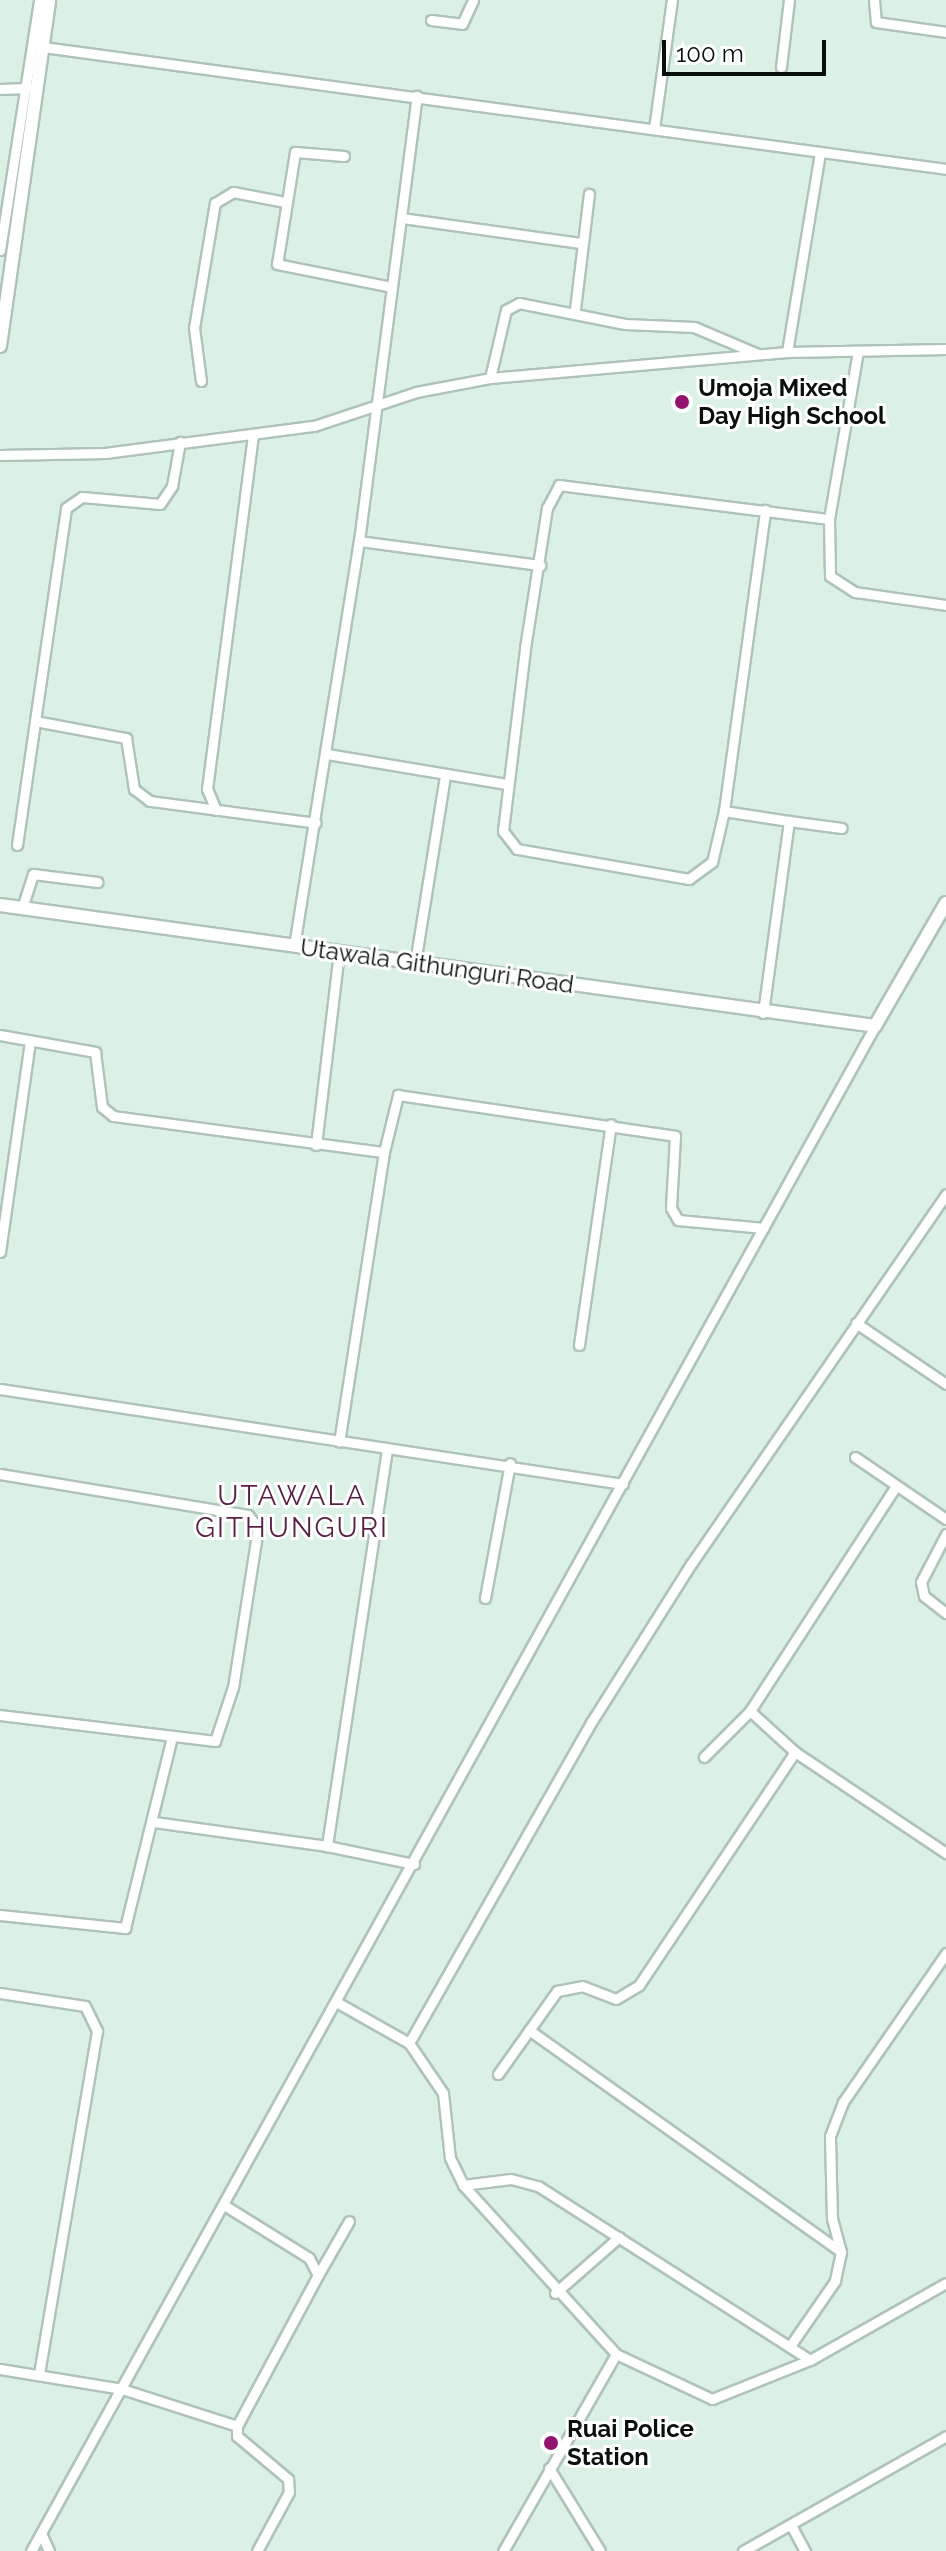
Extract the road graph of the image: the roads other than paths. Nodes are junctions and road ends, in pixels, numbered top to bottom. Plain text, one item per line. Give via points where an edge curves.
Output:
1 (39, 0) edge
2 (49, 0) edge
3 (473, 0) edge
4 (672, 0) edge
5 (789, 0) edge
6 (874, 0) edge
7 (431, 20) dead end
8 (946, 32) edge
9 (43, 47) junction
10 (781, 67) dead end
11 (31, 88) junction
12 (0, 89) edge
13 (417, 96) junction
14 (654, 129) junction
15 (820, 153) junction
16 (344, 156) dead end
17 (946, 169) edge
18 (589, 194) dead end
19 (285, 202) junction
20 (402, 218) junction
21 (6, 237) edge
22 (581, 243) junction
23 (0, 250) edge
24 (392, 287) junction
25 (575, 309) junction
26 (0, 346) edge
27 (946, 349) edge
28 (858, 351) junction
29 (787, 352) junction
30 (759, 355) junction
31 (490, 378) junction
32 (201, 381) dead end
33 (373, 406) junction
34 (253, 434) junction
35 (180, 442) junction
36 (0, 455) edge
37 (765, 510) junction
38 (829, 519) junction
39 (359, 541) junction
40 (540, 565) junction
41 (946, 605) edge
42 (35, 721) junction
43 (327, 754) junction
44 (445, 776) junction
45 (507, 784) junction
46 (216, 810) junction
47 (724, 811) junction
48 (789, 821) junction
49 (316, 823) junction
50 (842, 828) dead end
51 (17, 845) dead end
52 (98, 882) dead end
53 (946, 903) edge
54 (0, 905) edge
55 (22, 908) junction
56 (294, 946) junction
57 (339, 952) junction
58 (415, 963) junction
59 (763, 1013) junction
60 (875, 1026) junction
61 (0, 1035) edge
62 (30, 1040) junction
63 (611, 1124) junction
64 (316, 1145) junction
65 (384, 1152) junction
66 (946, 1194) edge
67 (764, 1228) junction
68 (0, 1252) edge
69 (856, 1323) junction
70 (579, 1345) dead end
71 (946, 1384) edge
72 (0, 1389) edge
73 (339, 1442) junction
74 (387, 1449) junction
75 (855, 1457) dead end
76 (510, 1463) junction
77 (0, 1474) edge
78 (623, 1484) junction
79 (896, 1486) junction
80 (946, 1519) edge
81 (946, 1534) edge
82 (485, 1598) dead end
83 (946, 1613) edge
84 (750, 1711) junction
85 (0, 1715) edge
86 (171, 1741) junction
87 (795, 1752) junction
88 (704, 1757) dead end
89 (154, 1822) junction
90 (327, 1846) junction
91 (946, 1853) edge
92 (414, 1864) junction
93 (0, 1915) edge
94 (946, 1953) edge
95 (0, 1993) edge
96 (338, 2003) junction
97 (529, 2030) junction
98 (409, 2043) junction
99 (498, 2074) dead end
100 (463, 2185) junction
101 (224, 2205) junction
102 (349, 2221) dead end
103 (619, 2237) junction
104 (841, 2252) junction
105 (318, 2275) junction
106 (946, 2283) edge
107 (555, 2293) junction
108 (790, 2346) junction
109 (616, 2354) junction
110 (810, 2360) junction
111 (0, 2369) edge
112 (39, 2375) junction
113 (122, 2389) junction
114 (237, 2426) junction
115 (946, 2436) edge
116 (549, 2468) junction
117 (791, 2525) junction
118 (41, 2533) junction
119 (31, 2551) edge
120 (49, 2551) edge
121 (257, 2551) edge
122 (503, 2551) edge
123 (600, 2551) edge
124 (743, 2551) edge
125 (805, 2551) edge

1 - 11 street
2 - 9 street
3 - 7 street via 462,24
4 - 14 street
5 - 10 street
6 - 8 street via 876,22
9 - 11 street
9 - 13 street
11 - 12 street
11 - 21 street
13 - 14 street
13 - 20 street
14 - 15 street
15 - 17 street
15 - 29 street
16 - 19 street via 295,152
18 - 22 street
19 - 24 street via 280,268
19 - 32 street via 233,192 215,203 194,328
20 - 22 street
20 - 24 street
21 - 23 street
21 - 26 street
22 - 25 street
24 - 33 street
25 - 30 street via 625,324 694,327
25 - 31 street via 519,303 506,310
27 - 28 street
28 - 29 street
28 - 38 street
29 - 30 street
30 - 31 street
31 - 33 street
33 - 34 street via 314,426
33 - 39 street
34 - 35 street
34 - 46 street via 207,789
35 - 36 street
35 - 42 street via 172,486 160,504 82,497 66,508
37 - 38 street
37 - 40 street via 559,485 547,508
37 - 47 street
38 - 41 street via 825,557 837,587
39 - 40 street
39 - 43 street
40 - 45 street
42 - 46 street via 126,738 140,797
42 - 51 street
43 - 44 street
43 - 49 street
44 - 45 street
44 - 58 street
45 - 47 street via 503,831 517,849 689,879 712,862
46 - 49 street
47 - 48 street
48 - 50 street
48 - 59 street
49 - 56 street
52 - 55 street via 33,874
53 - 60 street
54 - 55 street, Utawala Githunguri Road
55 - 56 street, Utawala Githunguri Road
56 - 57 street, Utawala Githunguri Road
57 - 58 street, Utawala Githunguri Road
57 - 64 street
58 - 59 street, Utawala Githunguri Road
59 - 60 street, Utawala Githunguri Road
60 - 67 street
61 - 62 street
62 - 64 street via 99,1055 102,1107 113,1116
62 - 68 street
63 - 65 street via 398,1095
63 - 67 street via 675,1136 671,1208 678,1220
63 - 70 street
64 - 65 street
65 - 73 street
66 - 69 street
67 - 78 street
69 - 71 street
69 - 98 street via 592,1721
72 - 73 street
73 - 74 street
74 - 76 street
74 - 90 street
75 - 79 street
76 - 78 street
76 - 82 street
77 - 86 street via 255,1519 219,1735 207,1745
78 - 92 street
79 - 80 street
79 - 84 street
81 - 83 street via 921,1582 924,1596
84 - 87 street
84 - 88 street
85 - 86 street
86 - 89 street
87 - 91 street
87 - 97 street via 639,1985 616,1999 567,1985
89 - 90 street
89 - 93 street via 125,1928
90 - 92 street
92 - 96 street
94 - 104 street via 843,2102 830,2136 832,2219
95 - 112 street via 85,2006 97,2031
96 - 98 street
96 - 101 street
97 - 99 street
97 - 104 street
98 - 100 street via 443,2093 450,2158
100 - 103 street via 528,2182
100 - 107 street
101 - 105 street via 309,2258
101 - 113 street
102 - 105 street
103 - 107 street
103 - 108 street
104 - 108 street via 835,2281
105 - 114 street
106 - 110 street
107 - 109 street
108 - 110 street
109 - 110 street via 712,2399
109 - 116 street
111 - 112 street
112 - 113 street
113 - 114 street
113 - 118 street
114 - 121 street via 237,2436 288,2479 289,2492
115 - 117 street
116 - 122 street
116 - 123 street
117 - 124 street
117 - 125 street
118 - 119 street
118 - 120 street

